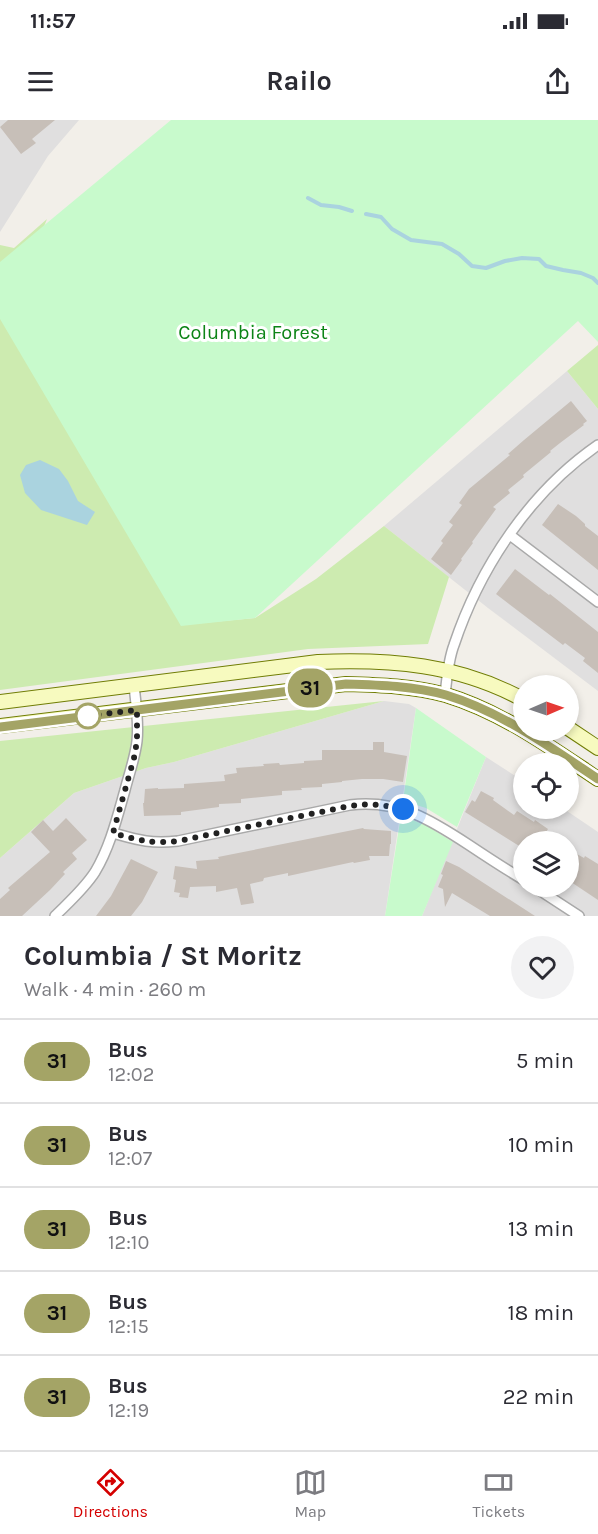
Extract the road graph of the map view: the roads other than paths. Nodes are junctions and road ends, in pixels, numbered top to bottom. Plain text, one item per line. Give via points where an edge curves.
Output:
1 (598, 445) edge
2 (510, 535) junction
3 (598, 602) edge
4 (448, 670) junction
5 (134, 686) junction
6 (445, 695) junction
7 (513, 695) edge
8 (0, 702) edge
9 (137, 710) junction
10 (0, 726) edge
11 (579, 735) edge
12 (598, 748) edge
13 (598, 779) edge
14 (113, 833) junction
15 (513, 873) edge
16 (550, 897) edge
17 (55, 916) edge
18 (579, 916) edge

1 - 2 street via 544,492
2 - 3 street
2 - 4 street via 466,613
4 - 5 main road via 406,663 318,662
4 - 6 street
4 - 7 main road
5 - 8 main road
5 - 9 street
6 - 9 main road via 390,685 346,684
6 - 13 main road via 496,715
9 - 10 main road
9 - 14 street via 134,758
11 - 12 main road
14 - 15 street via 161,843 350,806 384,805 435,823
14 - 17 street via 94,874
16 - 18 street

